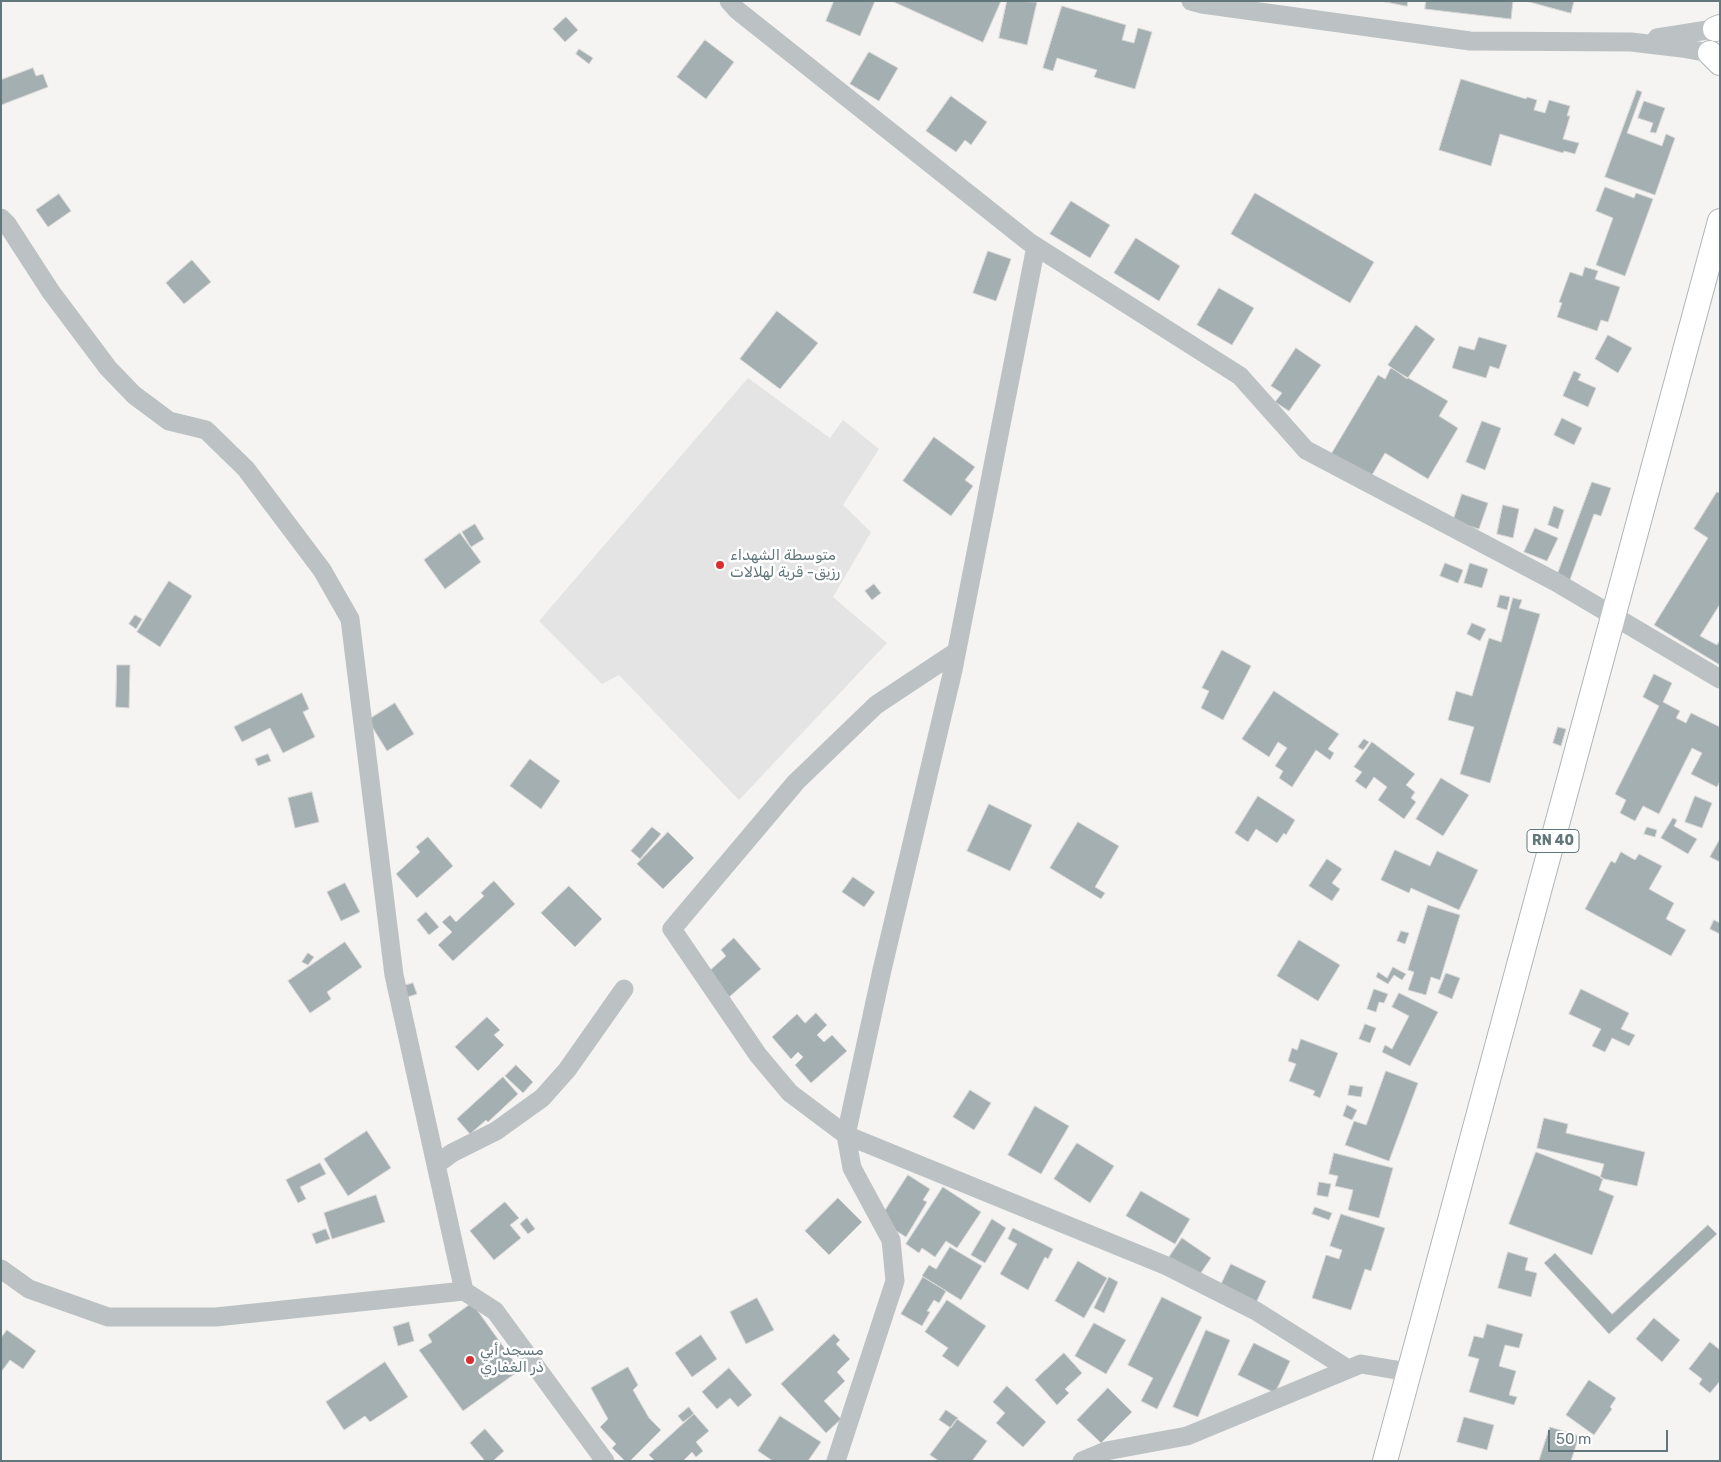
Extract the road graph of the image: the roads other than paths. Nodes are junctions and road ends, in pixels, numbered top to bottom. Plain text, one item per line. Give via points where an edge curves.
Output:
1 (729, 1) edge
2 (1191, 1) edge
3 (1718, 28) edge
4 (1631, 42) junction
5 (1717, 57) edge
6 (1, 218) edge
7 (1720, 220) edge
8 (1036, 246) junction
9 (1614, 615) junction
10 (956, 652) junction
11 (1720, 679) edge
12 (624, 989) dead end
13 (846, 1135) junction
14 (437, 1164) junction
15 (1, 1269) edge
16 (464, 1291) junction
17 (1348, 1369) junction
18 (1408, 1372) junction
19 (605, 1461) edge
20 (836, 1461) edge
21 (1082, 1461) edge
22 (1385, 1461) edge

1 - 8 street
2 - 4 street via 1470,41
3 - 4 street
4 - 5 street
6 - 14 street via 51,292 108,368 134,396 169,421 206,430 246,469 322,570 350,619 394,975
7 - 9 main road, RN 40
8 - 9 street via 1240,376 1306,450
8 - 10 street
9 - 11 street
9 - 18 main road, RN 40
10 - 13 street
10 - 13 street via 876,705 796,782 672,929 752,1048 790,1093
12 - 14 street via 567,1070 542,1098 496,1131
13 - 17 street via 1167,1266 1256,1311
13 - 20 street via 852,1168 891,1240 895,1281
14 - 16 street
15 - 16 street via 29,1289 108,1317 216,1317
16 - 19 street via 495,1311
17 - 18 street via 1361,1364
17 - 21 street via 1187,1436 1106,1451
18 - 22 main road, RN 40

